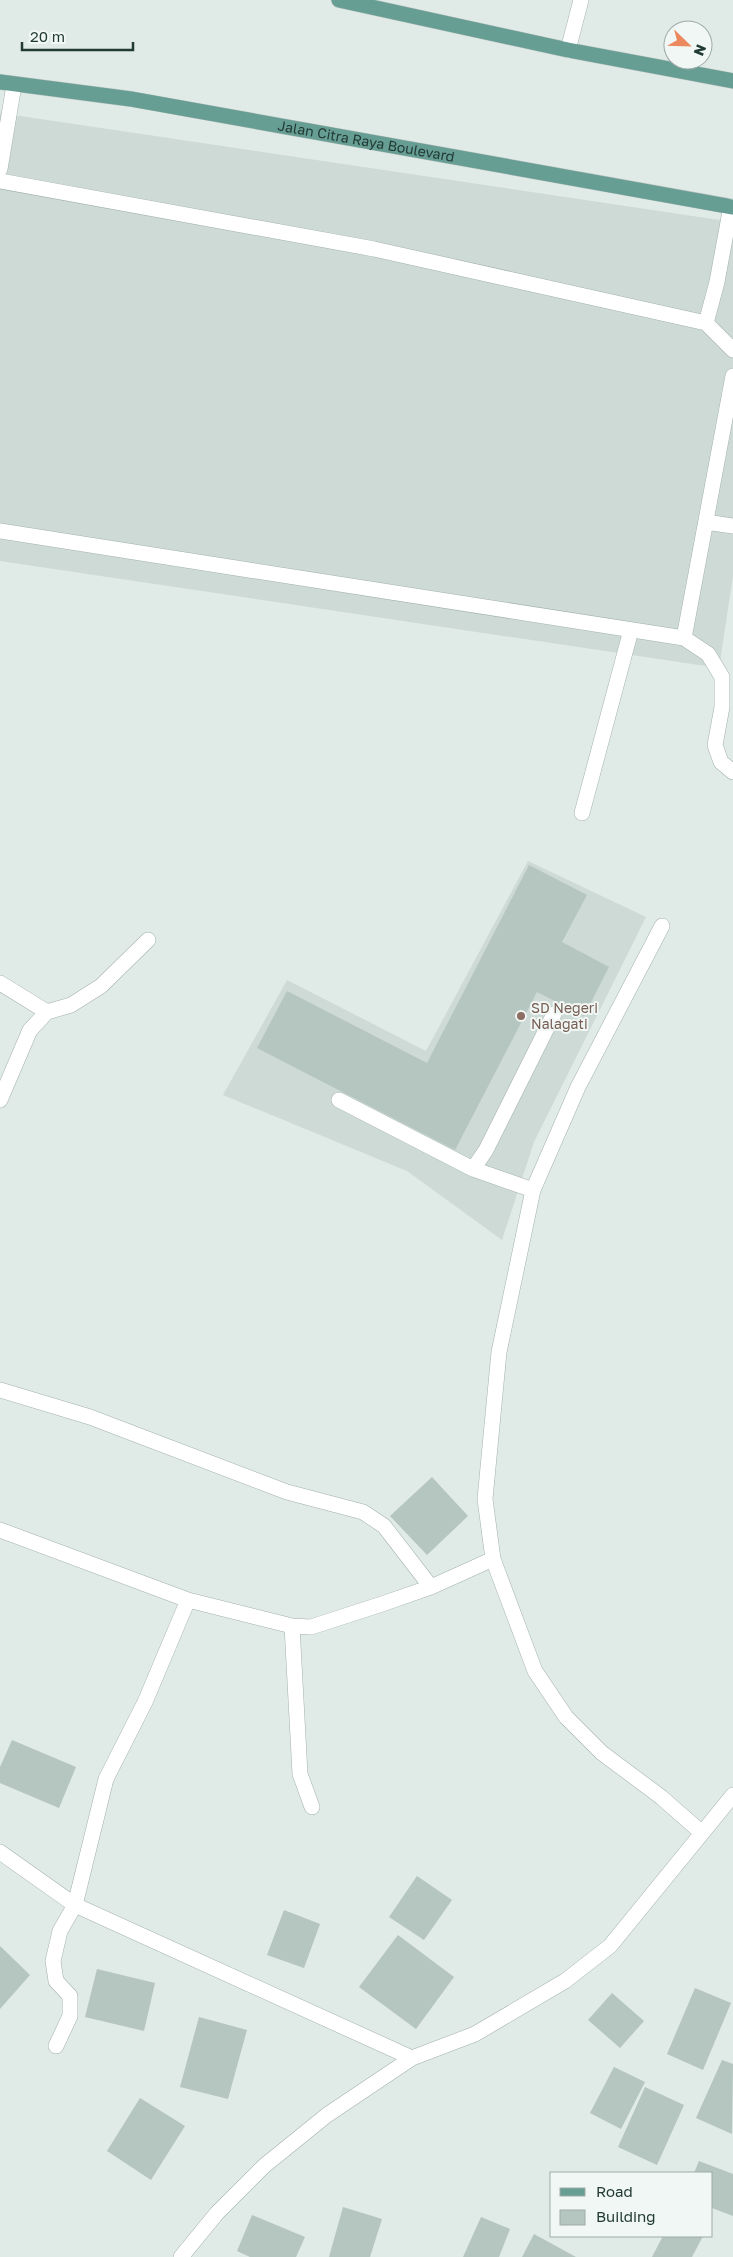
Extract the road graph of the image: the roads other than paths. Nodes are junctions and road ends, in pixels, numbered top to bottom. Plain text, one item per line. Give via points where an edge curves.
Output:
1 (339, 0) edge
2 (581, 0) edge
3 (568, 50) junction
4 (733, 81) edge
5 (7, 84) edge
6 (0, 168) edge
7 (0, 181) edge
8 (732, 206) edge
9 (706, 323) junction
10 (733, 350) edge
11 (733, 376) edge
12 (706, 522) junction
13 (733, 526) edge
14 (0, 531) edge
15 (631, 630) junction
16 (684, 638) junction
17 (733, 772) edge
18 (582, 814) dead end
19 (662, 926) dead end
20 (148, 940) dead end
21 (0, 983) edge
22 (48, 1012) junction
23 (554, 1014) dead end
24 (0, 1100) edge
25 (339, 1100) dead end
26 (473, 1168) junction
27 (533, 1190) junction
28 (0, 1390) edge
29 (0, 1530) edge
30 (493, 1559) junction
31 (431, 1586) junction
32 (188, 1600) junction
33 (292, 1626) junction
34 (733, 1795) edge
35 (312, 1807) dead end
36 (702, 1833) junction
37 (0, 1852) edge
38 (75, 1905) junction
39 (56, 2046) dead end
40 (412, 2058) junction
41 (180, 2257) edge

1 - 3 main road
2 - 3 street
3 - 4 main road
5 - 6 street
5 - 8 main road, Jalan Citra Raya Boulevard via 131,99
7 - 9 street via 374,249
8 - 9 street via 718,282
9 - 10 street
11 - 12 street
12 - 13 street
12 - 16 street
14 - 15 street
15 - 16 street
15 - 18 street
16 - 17 street via 708,654 722,677 722,707 715,746 721,762
19 - 27 street via 578,1087
20 - 22 street via 101,986 71,1005
21 - 22 street
22 - 24 street via 30,1030
23 - 26 street via 486,1150
25 - 26 street
26 - 27 street
27 - 30 street via 499,1352 485,1499
28 - 31 street via 90,1416 287,1492 363,1512 384,1526
29 - 32 street
30 - 31 street
30 - 36 street via 535,1671 566,1717 602,1753
31 - 33 street via 311,1627
32 - 33 street
32 - 38 street via 145,1702 106,1779
33 - 35 street via 300,1774
34 - 36 street
36 - 40 street via 610,1946 572,1975 475,2034
37 - 38 street
38 - 39 street via 60,1931 53,1961 56,1980 70,1996 70,2016
38 - 40 street
40 - 41 street via 327,2115 264,2166 217,2213

